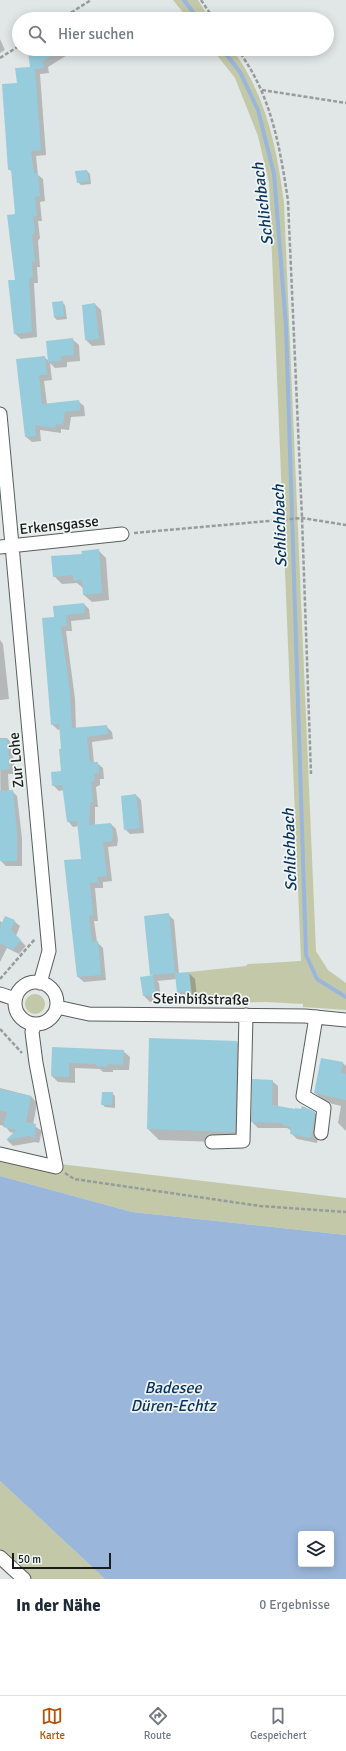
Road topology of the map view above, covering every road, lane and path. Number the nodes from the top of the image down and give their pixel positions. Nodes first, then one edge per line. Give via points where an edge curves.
1 (91, 0) edge
2 (201, 0) edge
3 (72, 12) edge
4 (209, 12) edge
5 (12, 50) edge
6 (241, 56) edge
7 (0, 58) edge
8 (262, 90) junction
9 (346, 103) edge
10 (0, 414) edge
11 (302, 518) junction
12 (346, 525) edge
13 (122, 534) joint
14 (13, 546) junction
15 (0, 547) edge
16 (311, 774) dead end
17 (46, 925) junction
18 (0, 979) edge
19 (40, 983) junction
20 (0, 994) edge
21 (15, 999) junction
22 (57, 1007) junction
23 (246, 1015) junction
24 (316, 1017) junction
25 (346, 1020) edge
26 (35, 1024) junction
27 (0, 1029) edge
28 (34, 1052) junction
29 (321, 1133) dead end
30 (212, 1142) dead end
31 (0, 1154) edge
32 (56, 1167) junction
33 (346, 1212) edge
34 (0, 1557) edge
35 (24, 1579) edge

1 - 3 path
2 - 4 path
5 - 7 path
6 - 8 path
8 - 9 path
8 - 11 path via 274,124 288,202
10 - 14 street, Zur Lohe
11 - 12 path
11 - 13 path
11 - 16 path
13 - 14 street, Erkensgasse
14 - 15 street, Erkensgasse
14 - 17 street, Zur Lohe
17 - 18 path
17 - 19 street, Zur Lohe via 49,950
19 - 21 street via 24,986
19 - 22 street via 53,991
20 - 21 street
21 - 26 street via 20,1016
22 - 23 street, Steinbißstraße via 89,1014
22 - 26 street via 49,1019
23 - 24 street, Steinbißstraße
23 - 30 street via 243,1140
24 - 25 street, Steinbißstraße
24 - 29 street via 303,1096 324,1108
26 - 28 street via 32,1032
27 - 28 path via 22,1053
28 - 32 street
31 - 32 street
32 - 33 path via 74,1179 260,1206
34 - 35 street

